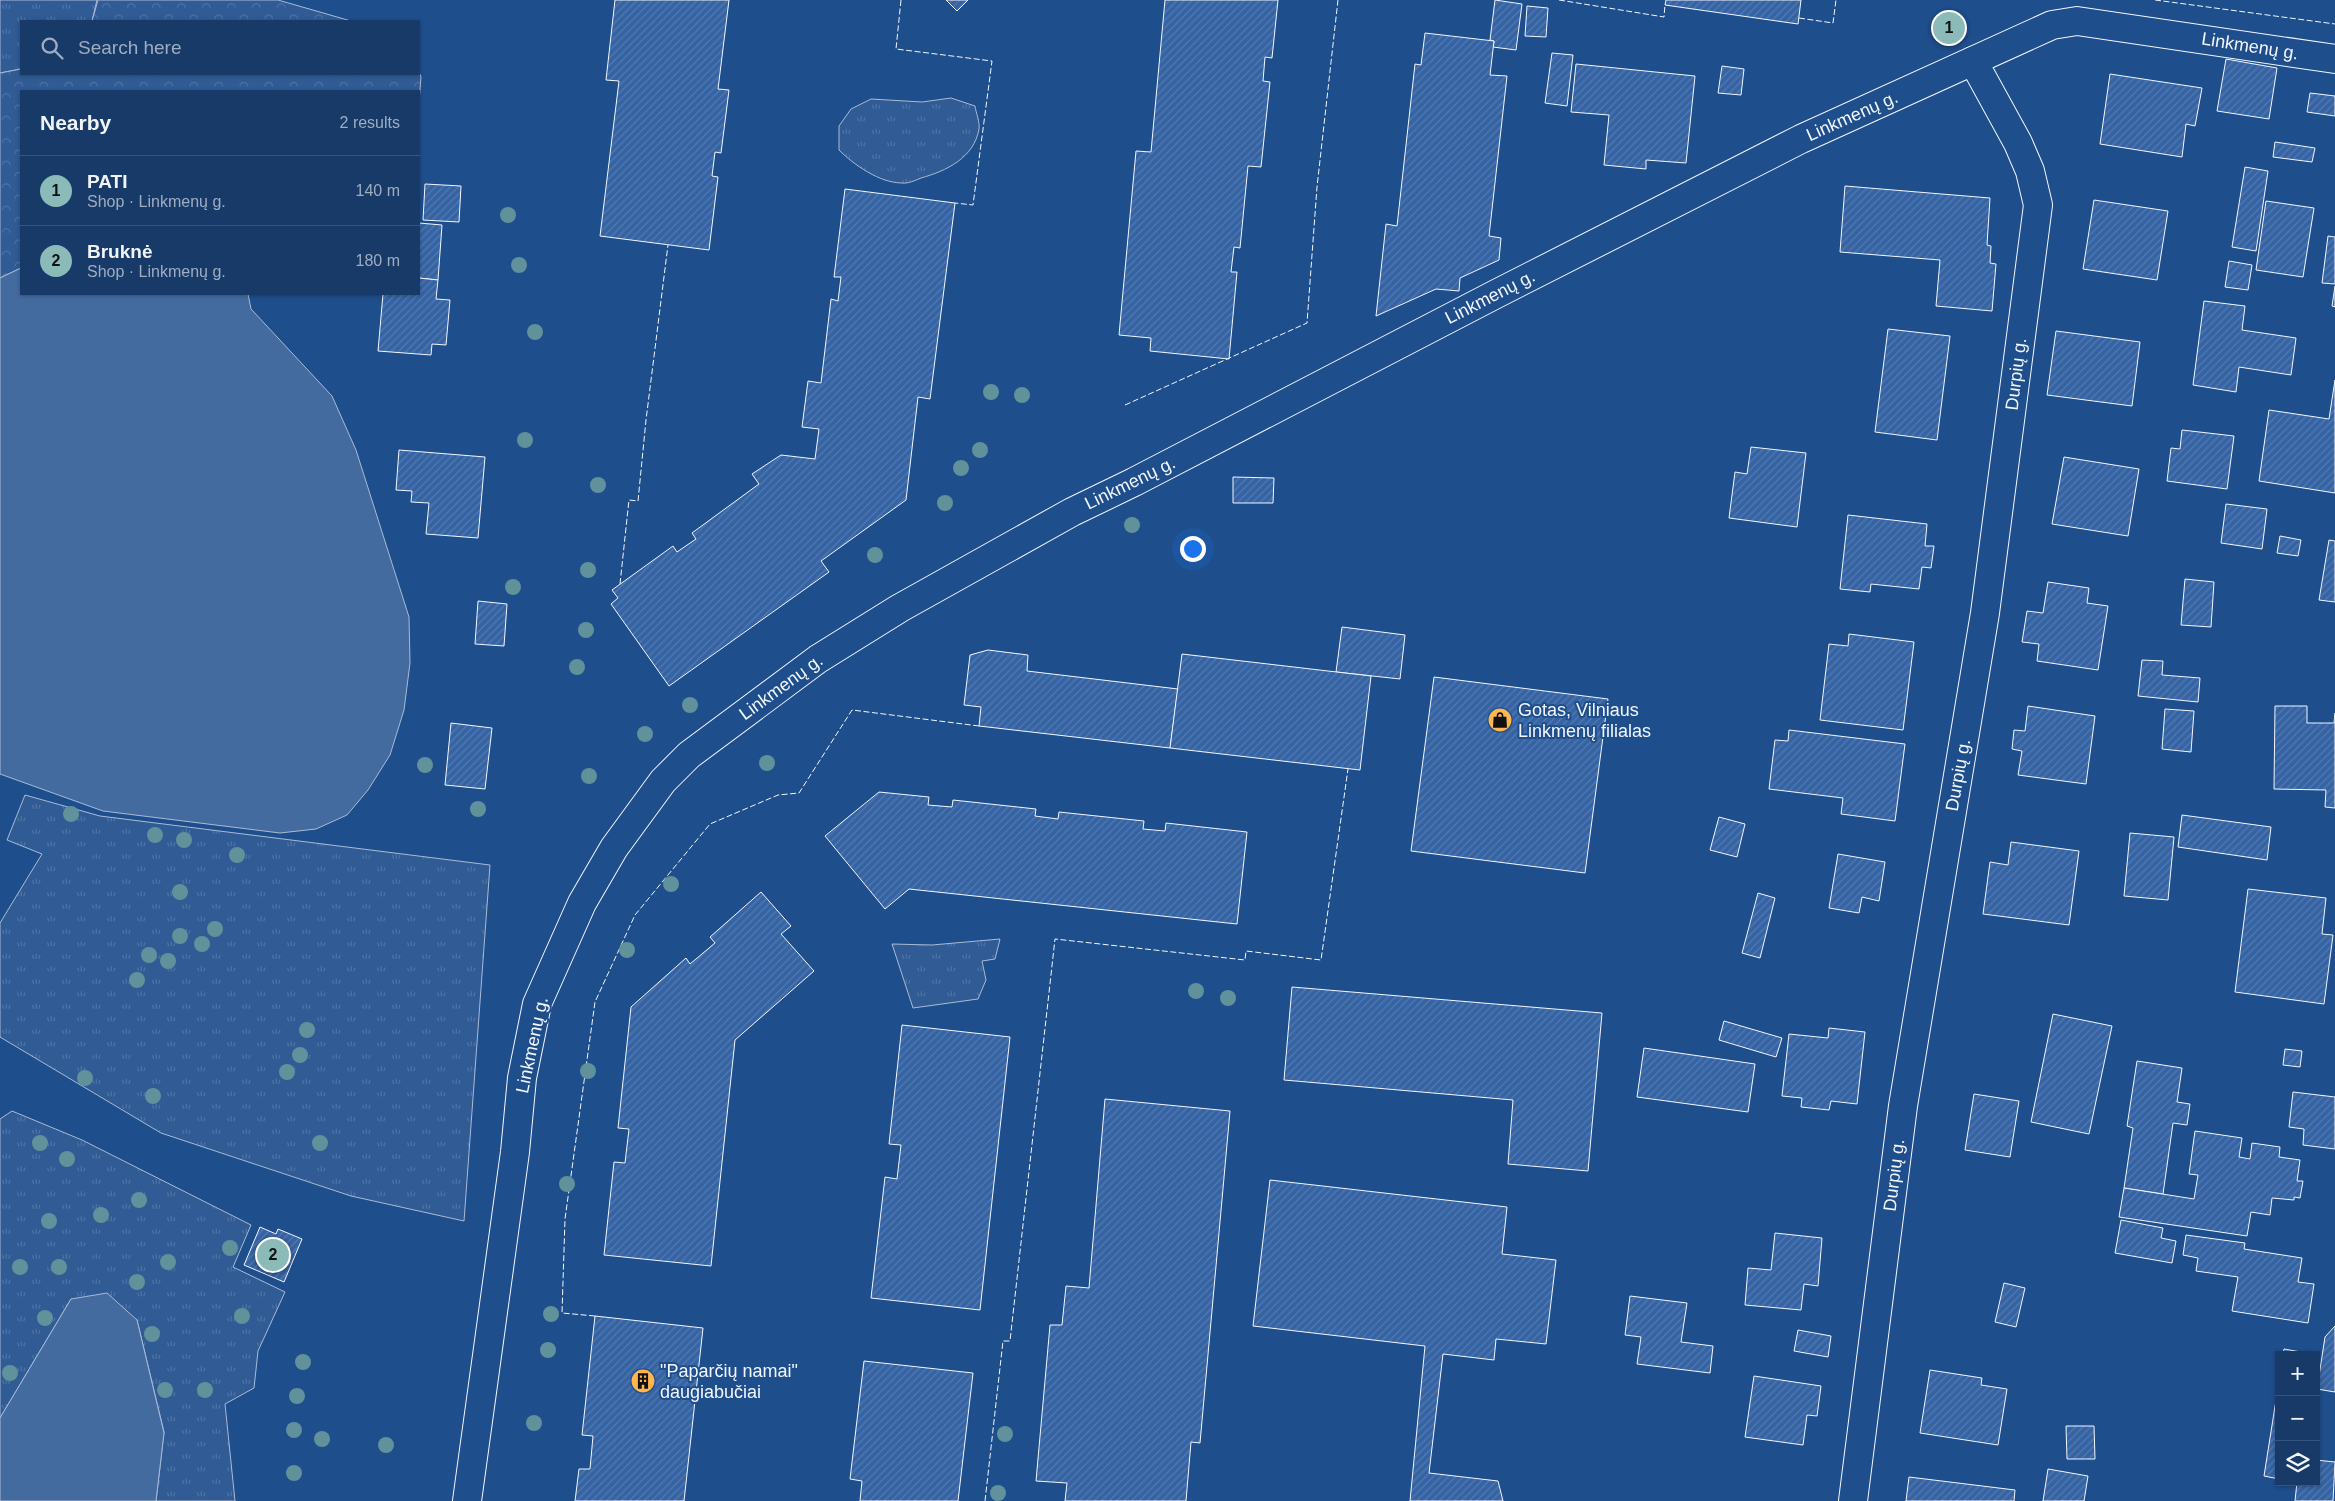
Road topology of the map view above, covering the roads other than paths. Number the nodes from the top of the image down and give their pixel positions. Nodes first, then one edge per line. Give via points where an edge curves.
1 (2335, 59) edge
2 (1973, 62) junction
3 (467, 1501) edge
4 (1853, 1501) edge

1 - 2 street, Linkmenų g. via 2077,21 2052,26
2 - 3 street, Linkmenų g. via 1801,139 1064,516 900,608 818,659 689,755 663,781 614,848 582,903 537,1004 522,1078 515,1152
2 - 4 street, Durpių g. via 2018,143 2030,171 2038,205 1986,613 1903,1106

